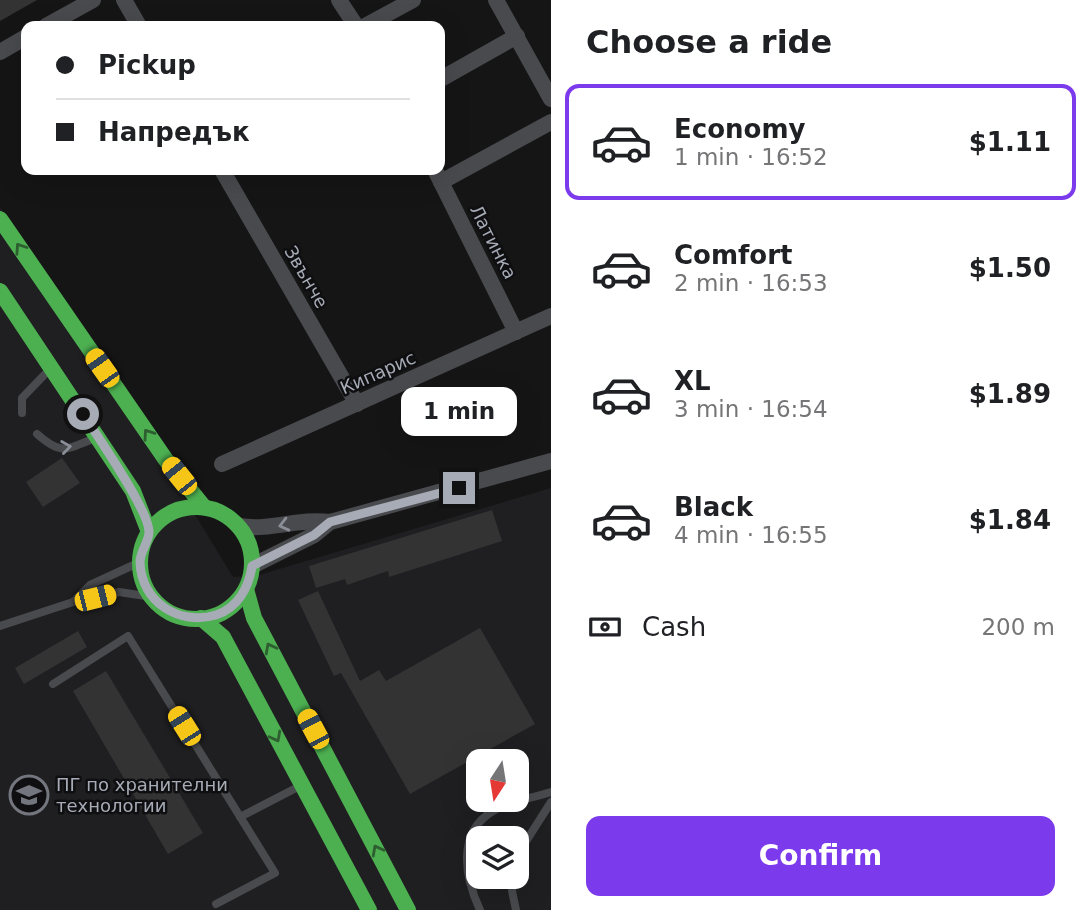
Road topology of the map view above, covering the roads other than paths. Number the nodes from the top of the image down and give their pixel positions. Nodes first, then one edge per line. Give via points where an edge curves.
1 (93, 0) edge
2 (124, 0) edge
3 (340, 0) edge
4 (413, 0) edge
5 (496, 0) edge
6 (55, 21) edge
7 (136, 21) edge
8 (353, 21) edge
9 (374, 21) edge
10 (517, 36) junction
11 (21, 40) edge
12 (1, 50) edge
13 (445, 77) edge
14 (551, 99) edge
15 (551, 122) edge
16 (445, 173) edge
17 (225, 175) edge
18 (438, 176) edge
19 (0, 219) edge
20 (0, 291) edge
21 (551, 316) edge
22 (516, 332) junction
23 (51, 368) junction
24 (357, 404) junction
25 (22, 413) dead end
26 (37, 434) dead end
27 (99, 437) junction
28 (551, 461) edge
29 (222, 464) dead end
30 (204, 507) junction
31 (330, 522) junction
32 (239, 526) junction
33 (149, 532) junction
34 (140, 562) junction
35 (252, 566) junction
36 (246, 589) junction
37 (152, 597) junction
38 (73, 602) junction
39 (201, 618) junction
40 (0, 626) edge
41 (53, 684) dead end
42 (302, 785) junction
43 (551, 792) edge
44 (551, 802) edge
45 (240, 817) junction
46 (529, 837) edge
47 (512, 889) edge
48 (216, 904) dead end
49 (369, 910) edge
50 (408, 910) edge
51 (480, 910) edge
52 (516, 910) edge

1 - 6 street
2 - 7 street
3 - 8 street
4 - 9 street
5 - 10 street
10 - 13 street
10 - 14 street
11 - 12 street
15 - 16 street
17 - 24 street, Звънче
18 - 22 street, Латинка
30 -> 19 main road via 166,460
20 - 23 main road
21 - 22 street, Кипарис
22 - 24 street, Кипарис
23 - 25 lane via 22,398
23 - 27 main road
24 - 29 street, Кипарис
26 -> 27 lane via 54,449
27 - 33 main road via 133,491
28 - 31 street
30 - 32 main road via 223,513
30 - 33 main road via 167,515
31 -> 32 street via 307,520 269,529
31 - 35 street
32 - 35 main road via 251,548
33 - 34 main road
34 - 37 main road
34 - 38 lane via 90,584
35 - 36 main road
36 - 39 main road via 227,609
50 -> 36 main road via 254,618
37 - 38 lane via 119,592
37 - 39 main road via 181,617
38 - 40 lane
39 -> 42 main road via 223,638
41 - 45 lane via 128,636
42 - 45 lane
42 - 49 main road
43 - 51 lane via 494,811 476,827 466,857 468,883
44 - 46 lane
45 - 48 lane via 275,873
47 - 52 lane

